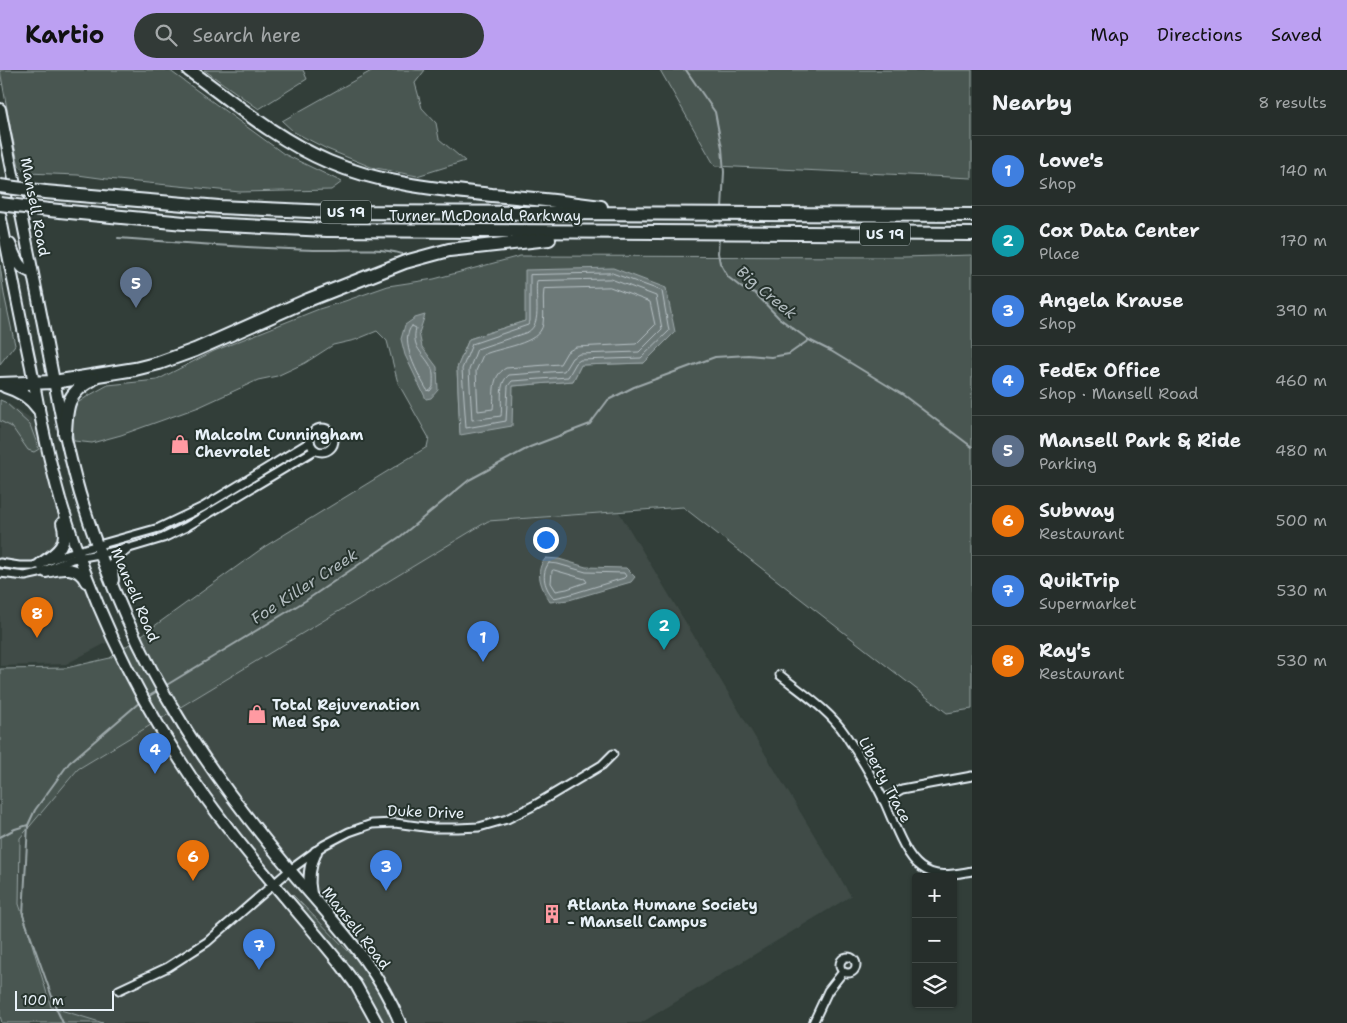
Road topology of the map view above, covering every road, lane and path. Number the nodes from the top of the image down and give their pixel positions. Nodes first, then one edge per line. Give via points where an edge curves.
1 (189, 70) edge
2 (0, 109) edge
3 (0, 186) edge
4 (0, 204) edge
5 (0, 214) edge
6 (648, 214) junction
7 (972, 215) edge
8 (3, 227) junction
9 (601, 232) junction
10 (972, 234) edge
11 (32, 272) junction
12 (102, 374) junction
13 (54, 382) junction
14 (0, 384) edge
15 (34, 384) junction
16 (38, 408) junction
17 (65, 434) junction
18 (310, 442) junction
19 (315, 450) junction
20 (56, 483) junction
21 (126, 549) junction
22 (99, 550) junction
23 (79, 554) junction
24 (0, 563) edge
25 (10, 565) junction
26 (43, 568) junction
27 (0, 573) edge
28 (10, 575) junction
29 (116, 596) junction
30 (97, 603) junction
31 (780, 675) dead end
32 (613, 754) dead end
33 (972, 776) edge
34 (883, 800) junction
35 (316, 852) junction
36 (290, 870) junction
37 (972, 871) edge
38 (930, 873) edge
39 (957, 873) edge
40 (274, 884) junction
41 (311, 895) junction
42 (843, 972) dead end
43 (119, 990) dead end
44 (377, 1023) edge
45 (400, 1023) edge
46 (813, 1023) edge

1 - 6 highway via 290,142 328,161 372,177 422,188 558,201
2 - 11 main road, Mansell Road
3 - 6 highway, Turner McDonald Parkway / US 19, bridge via 294,211
4 - 9 highway, Turner McDonald Parkway / US 19, bridge via 184,223 301,229
5 - 8 main road
6 - 7 highway, Turner McDonald Parkway / US 19
8 - 11 main road via 18,263
8 - 15 main road
9 - 10 highway, Turner McDonald Parkway / US 19
9 - 12 highway via 448,250 421,257 308,300 177,356
11 - 13 main road, Mansell Road
12 - 13 highway
12 - 17 highway via 80,386 70,397
13 - 15 highway
13 - 17 main road, Mansell Road
14 - 15 highway
14 - 16 highway via 24,394
15 - 16 main road
16 - 20 main road
17 - 22 main road, Mansell Road
18 - 19 street
18 - 19 street via 312,433 320,429 328,430 333,436 333,444 328,450
18 - 22 street via 203,507 171,523
19 - 21 street via 175,533
20 - 23 main road
20 - 26 main road via 55,498 65,537
21 - 22 street
21 - 29 main road via 118,554 112,567
22 - 23 street
22 - 29 main road, Mansell Road
23 - 26 street
23 - 30 main road
24 - 25 street
25 - 26 street
25 - 28 street
26 - 28 street via 25,576
26 - 30 main road via 68,568 81,574
27 - 28 street
29 - 36 main road, Mansell Road via 179,719 247,817
30 - 40 main road via 129,671 181,761
31 - 34 street, Liberty Trace via 839,725
32 - 35 street, Duke Drive via 602,765 508,819 479,827 458,828 395,822 372,824 349,832
33 - 34 street via 902,789
34 - 38 street, Liberty Trace via 913,860
35 - 36 street, Duke Drive
35 - 41 main road via 308,881
36 - 40 street, Duke Drive
36 - 41 main road, Mansell Road
37 - 39 street, Liberty Trace
40 - 43 street, Duke Drive via 207,942
40 - 44 main road via 356,984
41 - 45 main road, Mansell Road via 368,965
42 - 46 street via 828,992

